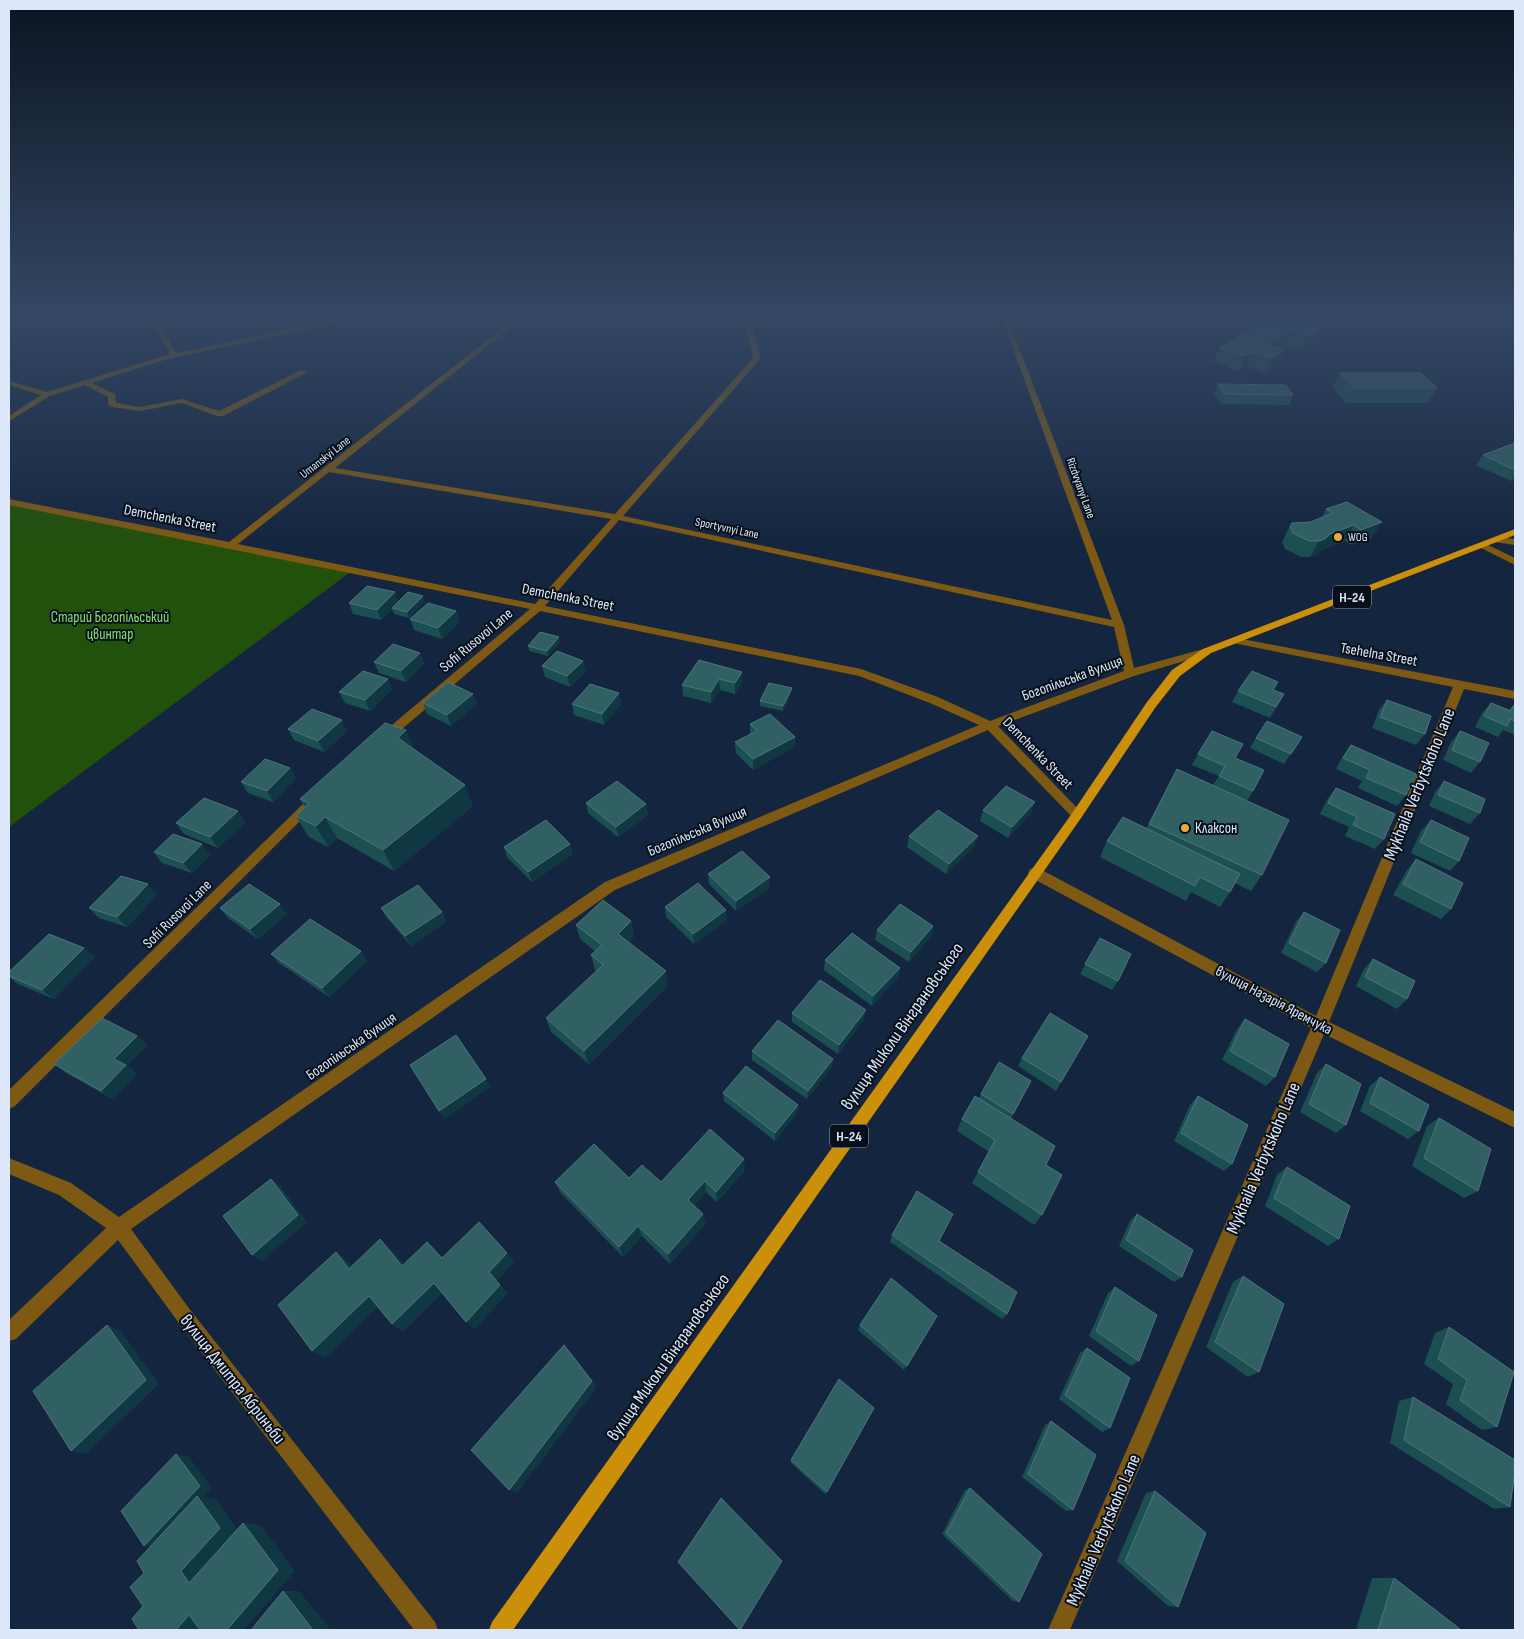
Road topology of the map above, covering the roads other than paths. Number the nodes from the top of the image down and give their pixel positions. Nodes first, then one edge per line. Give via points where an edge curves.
1 (31, 389) edge
2 (61, 389) edge
3 (99, 389) edge
4 (269, 389) edge
5 (429, 389) edge
6 (729, 389) edge
7 (1031, 389) edge
8 (47, 394) junction
9 (9, 419) edge
10 (327, 470) junction
11 (9, 502) edge
12 (617, 517) junction
13 (1515, 532) edge
14 (1497, 540) junction
15 (1515, 542) edge
16 (232, 545) junction
17 (1484, 546) junction
18 (1515, 562) edge
19 (538, 607) junction
20 (1119, 625) junction
21 (1237, 640) junction
22 (1207, 651) junction
23 (1130, 674) junction
24 (1460, 684) junction
25 (1515, 694) edge
26 (990, 725) junction
27 (372, 749) edge
28 (319, 795) edge
29 (1077, 815) junction
30 (1035, 873) junction
31 (1320, 1025) junction
32 (9, 1101) edge
33 (1515, 1120) edge
34 (9, 1166) edge
35 (119, 1227) junction
36 (9, 1332) edge
37 (427, 1630) edge
38 (500, 1630) edge
39 (1060, 1630) edge

1 - 8 street
2 - 8 street
3 - 4 street via 112,396 112,404 140,409 182,401 220,414
5 - 10 street, Umanskyi Lane
6 - 12 street, Sofii Rusovoi Lane
7 - 20 street, Rizdvyanyi Lane
8 - 9 street
10 - 12 street, Sportyvnyi Lane
10 - 16 street, Umanskyi Lane
11 - 16 street, Demchenka Street
12 - 19 street, Sofii Rusovoi Lane
12 - 20 street, Sportyvnyi Lane
13 - 14 main road, Богопільська вулиця / Н-24
14 - 15 street
14 - 17 main road, Богопільська вулиця / Н-24
16 - 19 street, Demchenka Street
17 - 18 street
17 - 21 main road, Богопільська вулиця / Н-24
19 - 26 street, Demchenka Street via 861,673
19 - 27 street, Sofii Rusovoi Lane
20 - 23 street, Rizdvyanyi Lane
21 - 22 main road, Богопільська вулиця / Н-24
21 - 24 street, Tsehelna Street
22 - 23 street, Богопільська вулиця
22 - 29 main road, вулиця Миколи Вінграновського / Н-24 via 1176,673 1156,698
23 - 26 street, Богопільська вулиця
24 - 25 street, Tsehelna Street
24 - 31 street, Mykhaila Verbytskoho Lane
26 - 29 street, Demchenka Street
26 - 35 street, Богопільська вулиця via 610,886
28 - 32 street, Sofii Rusovoi Lane
29 - 30 main road, вулиця Миколи Вінграновського / Н-24
30 - 31 street, вулиця Назарія Яремчука
30 - 38 main road, вулиця Миколи Вінграновського / Н-24
31 - 33 street, вулиця Назарія Яремчука
31 - 39 street, Mykhaila Verbytskoho Lane
34 - 35 street, вулиця Дмитра Абриньби via 64,1189
35 - 36 street, Богопільська вулиця
35 - 37 street, вулиця Дмитра Абриньби

